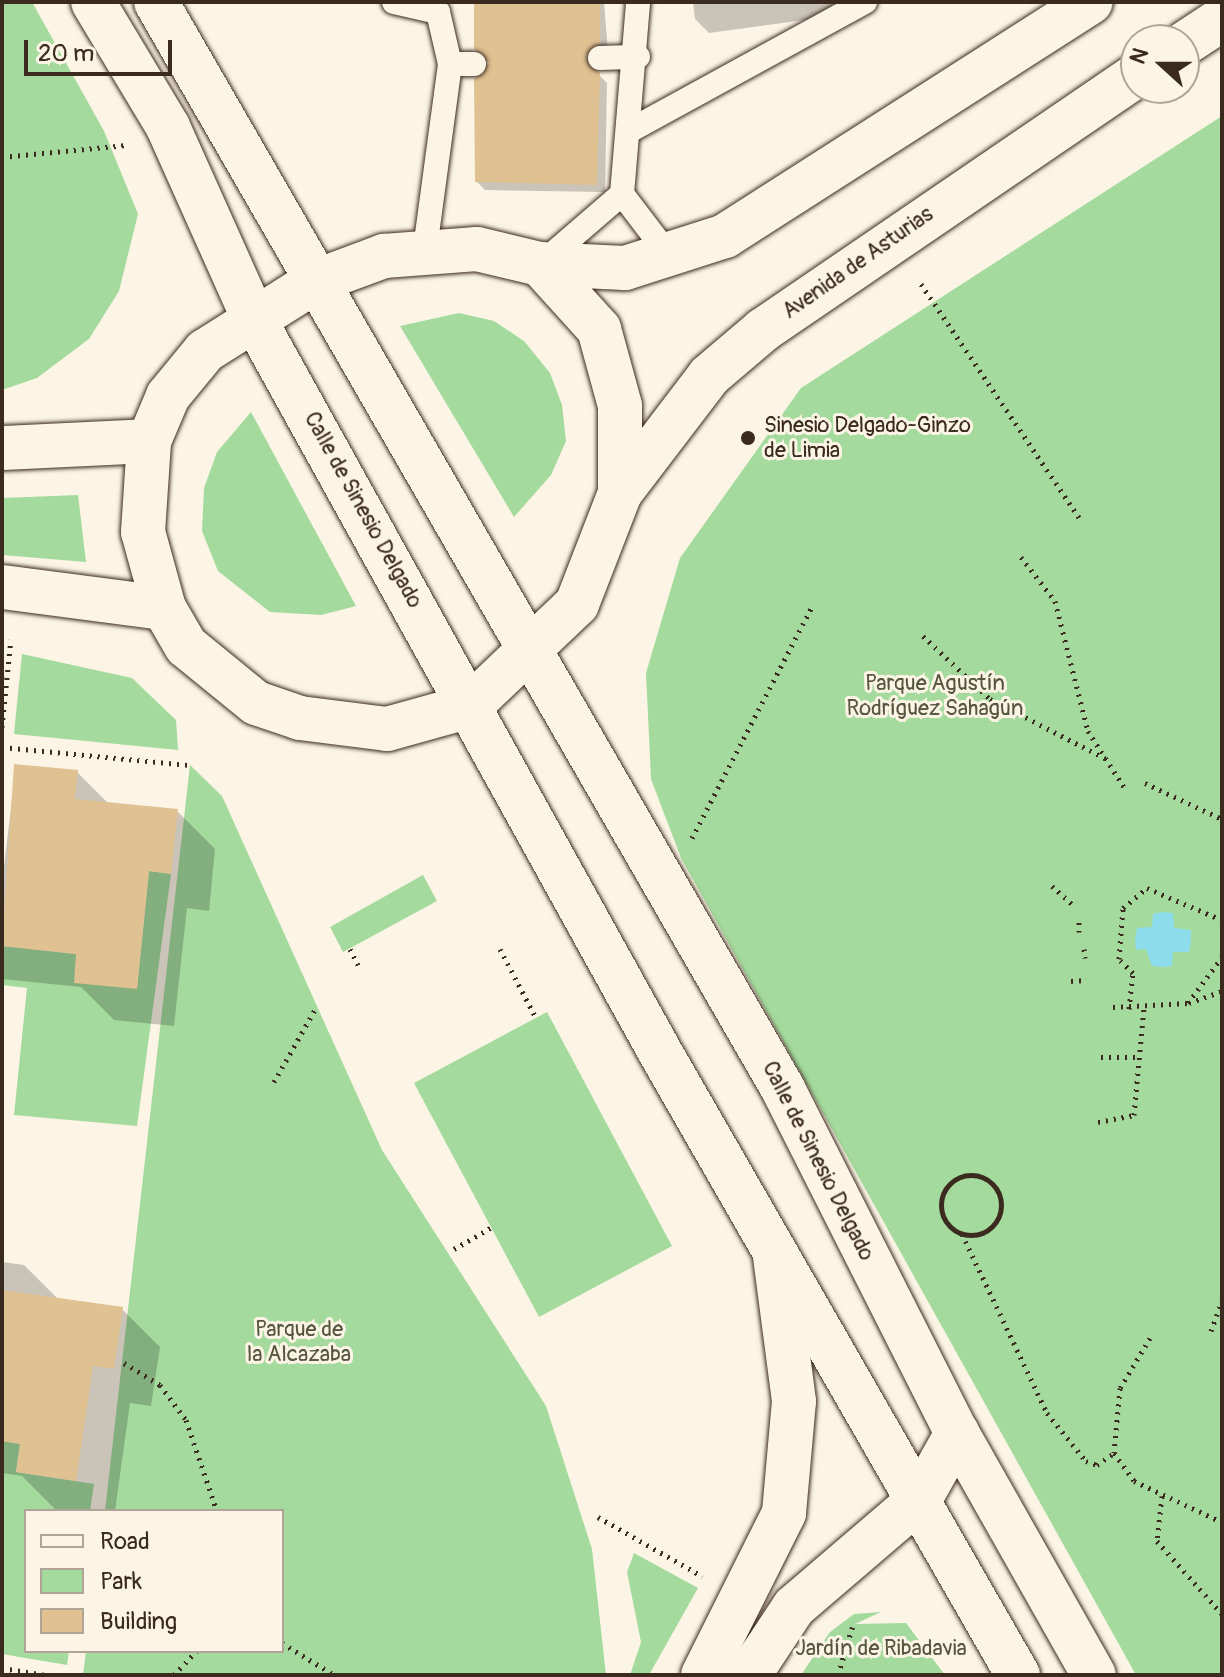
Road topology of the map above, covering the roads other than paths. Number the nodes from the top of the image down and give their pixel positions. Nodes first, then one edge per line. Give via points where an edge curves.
1 (93, 2) edge
2 (156, 2) edge
3 (394, 2) edge
4 (638, 2) edge
5 (865, 2) edge
6 (1091, 2) edge
7 (1222, 19) edge
8 (1200, 33) edge
9 (638, 57) junction
10 (600, 58) dead end
11 (1120, 87) edge
12 (631, 130) junction
13 (622, 194) junction
14 (425, 249) junction
15 (670, 257) junction
16 (540, 264) junction
17 (314, 282) junction
18 (253, 317) junction
19 (149, 441) junction
20 (2, 448) edge
21 (620, 493) junction
22 (2, 587) edge
23 (164, 608) junction
24 (536, 650) junction
25 (470, 706) junction
26 (771, 1238) junction
27 (957, 1433) junction
28 (920, 1499) junction
29 (703, 1675) edge
30 (749, 1675) edge
31 (1018, 1675) edge
32 (1094, 1675) edge

1 - 18 main road, Calle de Sinesio Delgado via 168,127
2 - 17 main road, Calle de Sinesio Delgado
3 - 14 lane via 438,12 462,64
4 - 9 lane
5 - 12 lane
6 - 15 main road via 793,198
7 - 8 main road
9 - 10 lane
9 - 12 lane
11 - 21 main road, Avenida de Asturias via 763,330 709,376
12 - 13 lane
13 - 15 lane
13 - 16 lane
14 - 16 main road via 477,249
14 - 17 main road
15 - 16 main road via 625,268
16 - 21 main road via 599,329 620,406
17 - 18 main road
17 - 24 main road, Calle de Sinesio Delgado
18 - 19 main road via 205,351 177,385
18 - 25 main road, Calle de Sinesio Delgado
19 - 20 main road
19 - 23 main road via 143,532
21 - 24 main road via 577,604
22 - 23 main road
23 - 25 main road via 186,646 218,674 256,703 300,718 387,729
24 - 25 main road
24 - 27 main road, Calle de Sinesio Delgado via 783,1089
25 - 26 main road, Calle de Sinesio Delgado
26 - 28 main road, Calle de Sinesio Delgado
26 - 29 main road via 790,1337 794,1449 784,1513
27 - 28 main road
27 - 32 main road, Calle de Sinesio Delgado
28 - 30 main road via 794,1607
28 - 31 main road, Calle de Sinesio Delgado

